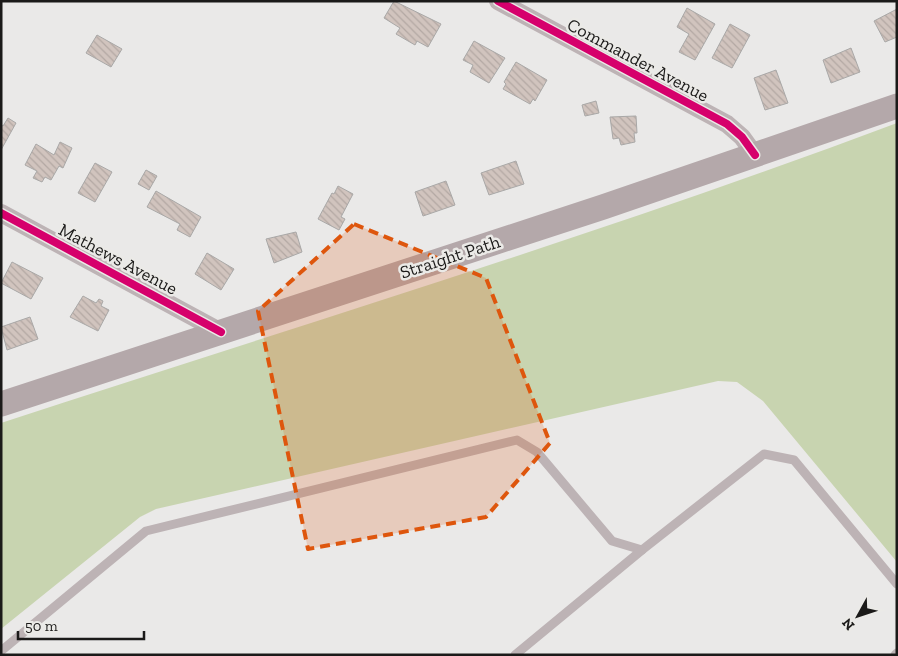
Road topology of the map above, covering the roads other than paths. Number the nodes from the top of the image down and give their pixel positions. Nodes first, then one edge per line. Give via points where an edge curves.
1 (498, 1) edge
2 (897, 106) edge
3 (755, 155) junction
4 (1, 213) edge
5 (221, 332) junction
6 (1, 404) edge
7 (642, 550) junction
8 (897, 584) edge
9 (1, 651) edge
10 (515, 655) edge

1 - 3 street, Commander Avenue via 727,124
2 - 3 main road, Straight Path
3 - 5 main road, Straight Path
4 - 5 street, Mathews Avenue
5 - 6 main road, Straight Path
7 - 8 lane via 764,454 794,460
7 - 9 lane via 612,542 537,452 517,440 146,531
7 - 10 lane

